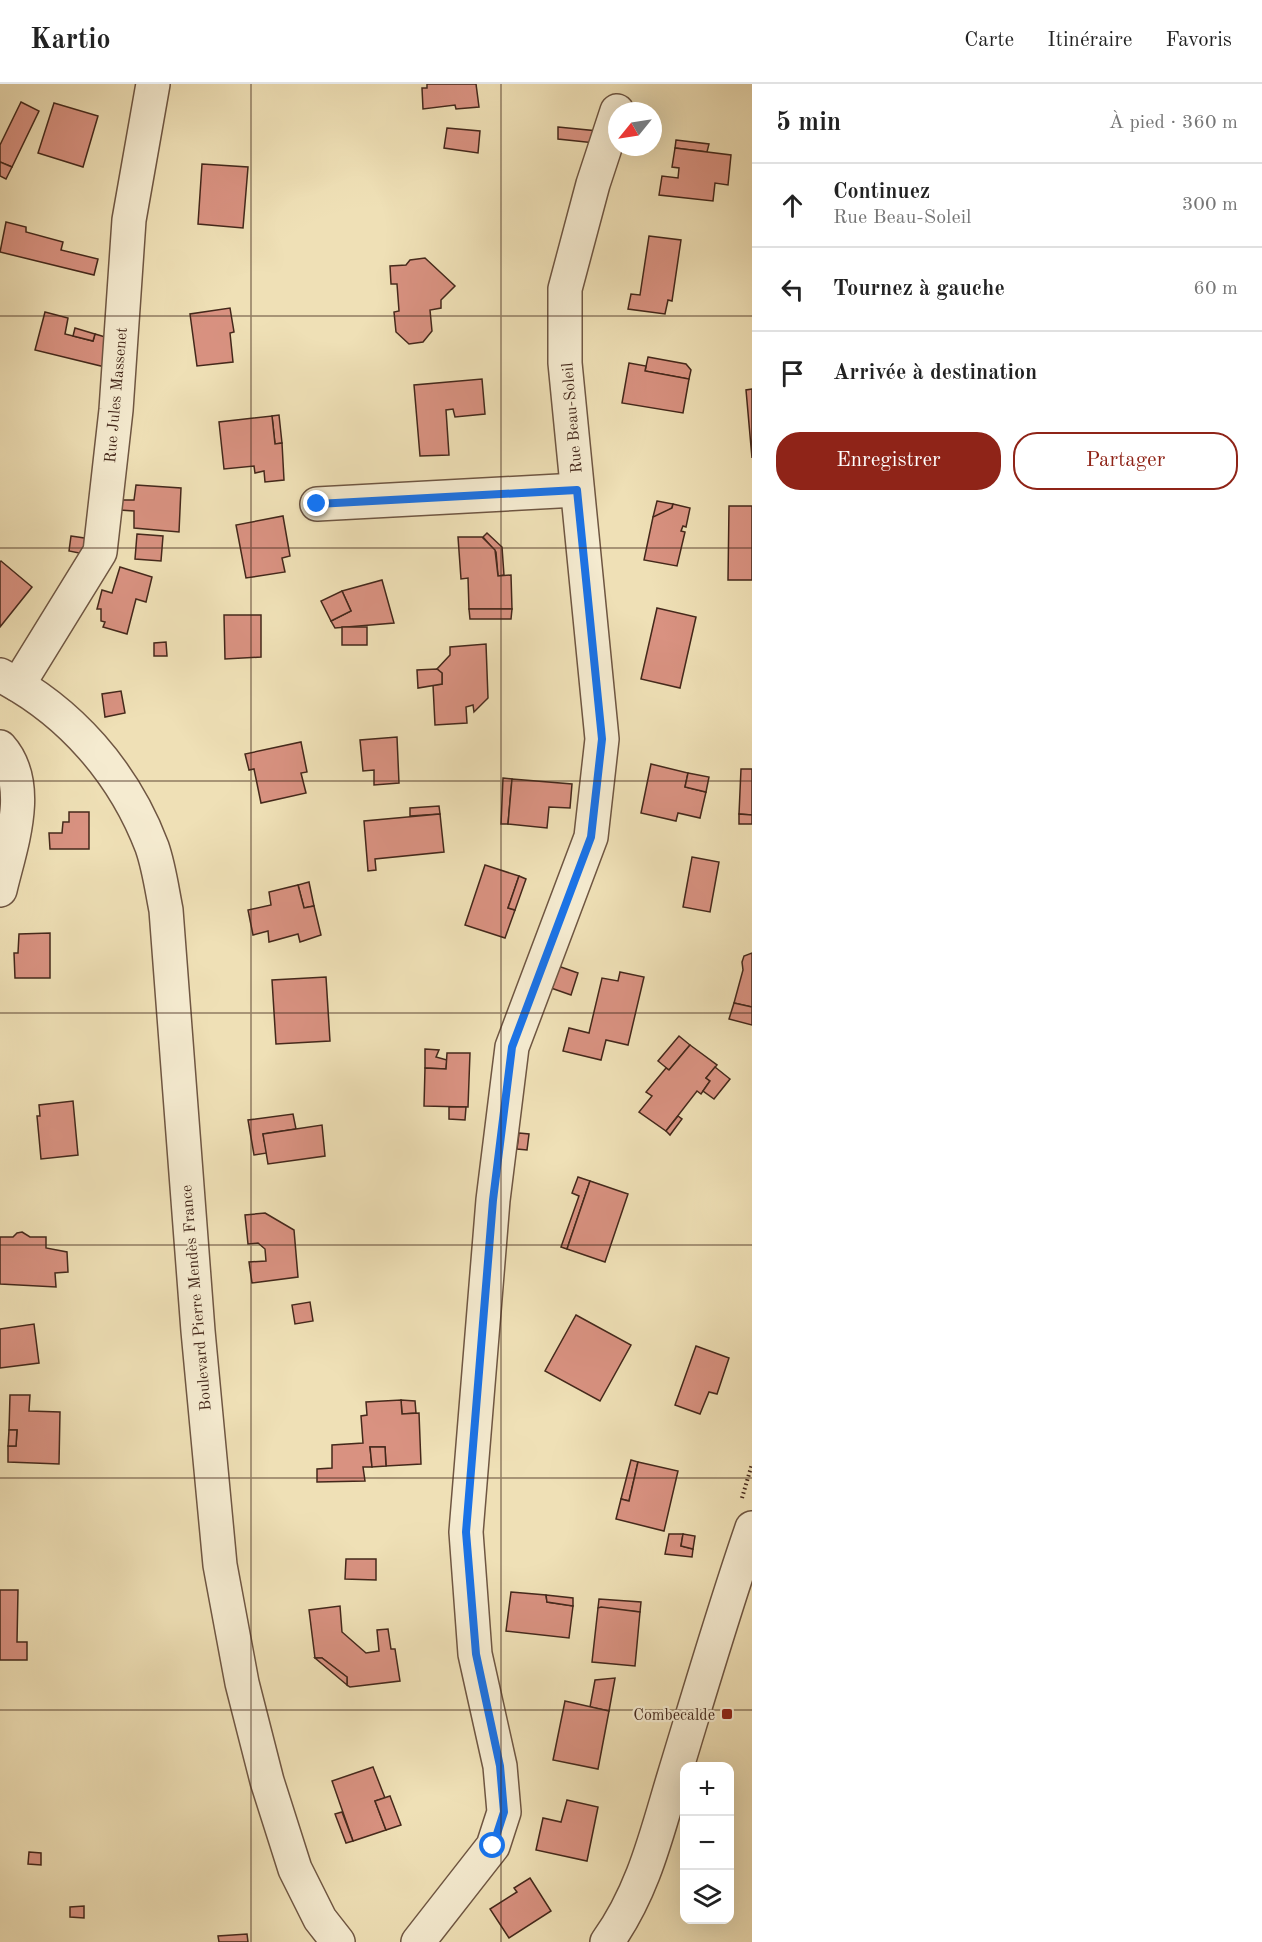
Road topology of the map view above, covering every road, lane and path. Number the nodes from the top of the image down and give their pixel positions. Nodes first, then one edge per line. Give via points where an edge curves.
1 (153, 84) edge
2 (626, 84) edge
3 (620, 102) edge
4 (608, 138) edge
5 (577, 490) junction
6 (317, 504) dead end
7 (9, 680) edge
8 (0, 747) edge
9 (0, 890) edge
10 (752, 1528) edge
11 (338, 1942) edge
12 (418, 1942) edge
13 (607, 1942) edge

1 - 7 street, Rue Jules Massenet via 129,220 116,410 100,552
2 - 3 street, Rue Beau-Soleil
4 - 5 street, Rue Beau-Soleil via 565,289 565,363
5 - 6 street
5 - 12 street, Rue Beau-Soleil via 602,739 591,837 512,1047 493,1200 466,1532 476,1654 500,1766 504,1812 493,1846
7 - 11 street, Boulevard Pierre Mendès France via 63,716 92,745 120,784 152,848 166,910 190,1239 220,1565 242,1683 270,1792 295,1869 320,1919
8 - 9 street via 16,782 18,812
10 - 13 street via 644,1872 627,1915

